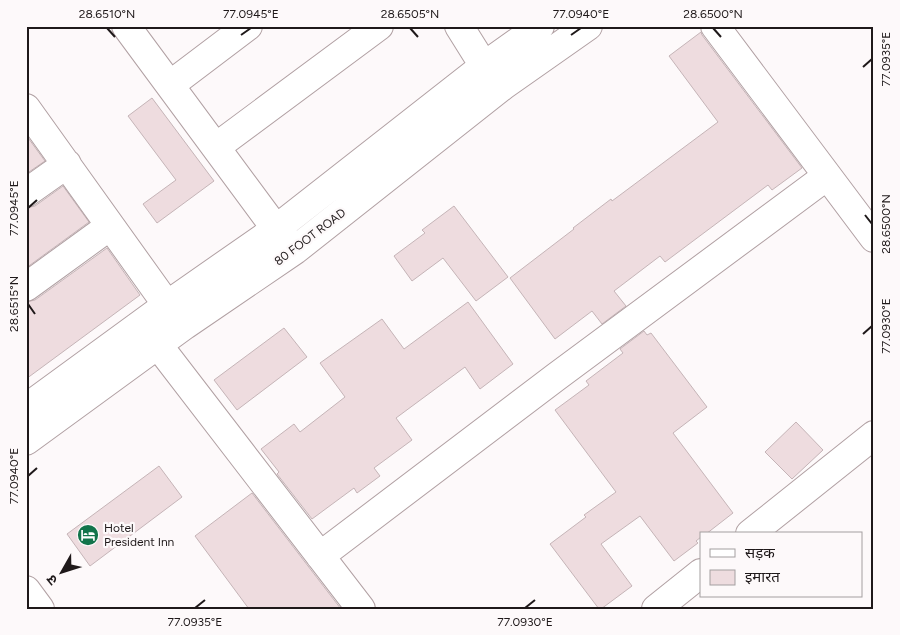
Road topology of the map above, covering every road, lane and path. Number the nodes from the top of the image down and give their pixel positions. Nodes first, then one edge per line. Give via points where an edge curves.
1 (126, 26) edge
2 (248, 26) edge
3 (379, 26) edge
4 (459, 26) edge
5 (540, 26) edge
6 (588, 26) edge
7 (715, 26) edge
8 (484, 66) junction
9 (170, 85) junction
10 (26, 108) edge
11 (216, 147) junction
12 (67, 164) junction
13 (827, 176) junction
14 (26, 193) edge
15 (110, 226) junction
16 (276, 229) junction
17 (874, 238) edge
18 (295, 250) junction
19 (26, 287) edge
20 (167, 305) junction
21 (158, 345) junction
22 (26, 408) edge
23 (874, 435) edge
24 (26, 441) edge
25 (753, 532) edge
26 (320, 556) junction
27 (700, 574) edge
28 (26, 590) edge
29 (40, 609) edge
30 (361, 609) edge
31 (656, 609) edge

1 - 9 street
2 - 9 street
3 - 11 street
4 - 8 street
5 - 8 street
6 - 18 street, 80 FOOT ROAD via 504,86
7 - 13 street
8 - 16 street
9 - 11 street
10 - 12 street
11 - 16 street
12 - 14 street
12 - 15 street
13 - 17 street
13 - 26 street
15 - 19 street
15 - 20 street
16 - 18 street
16 - 20 street
18 - 21 street, 80 FOOT ROAD
20 - 22 street
21 - 24 street, 80 FOOT ROAD
21 - 26 street
23 - 25 street
26 - 30 street
27 - 31 street
28 - 29 street

